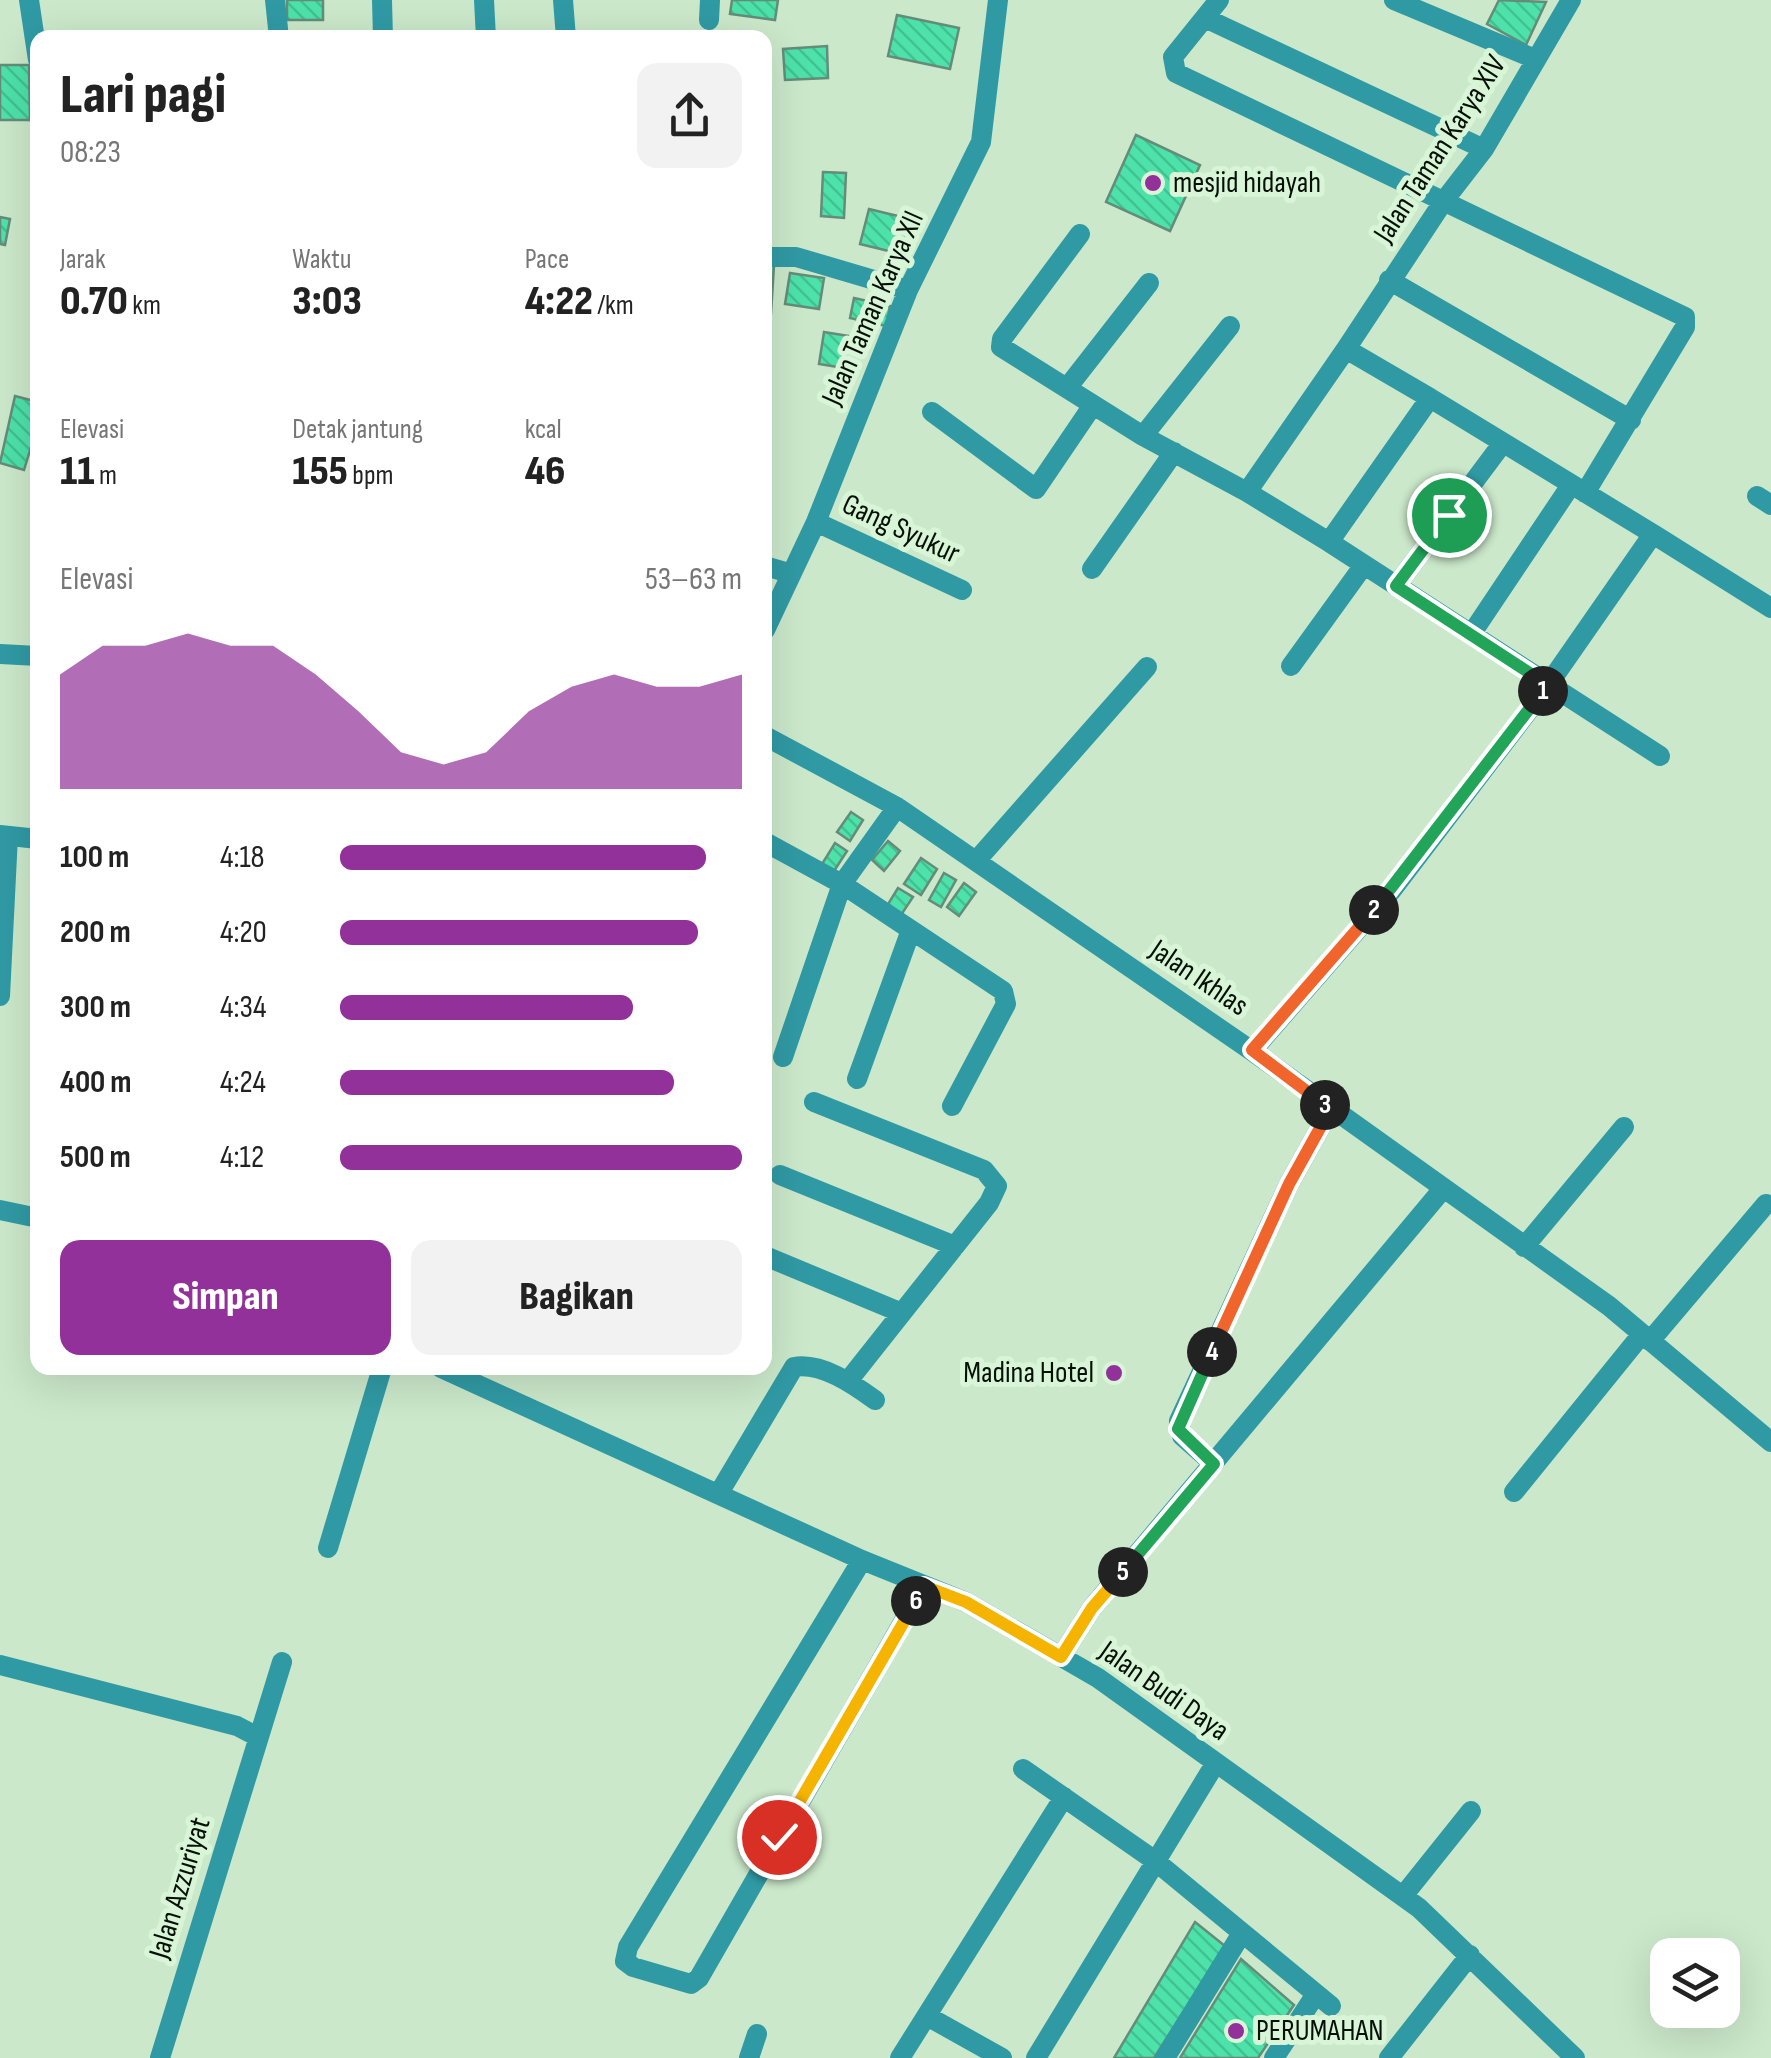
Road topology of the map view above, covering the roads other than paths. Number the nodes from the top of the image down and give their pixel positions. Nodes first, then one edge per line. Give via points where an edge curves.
1 (29, 0) edge
2 (275, 0) edge
3 (382, 0) edge
4 (484, 0) edge
5 (563, 0) edge
6 (998, 0) edge
7 (1219, 0) edge
8 (1394, 0) edge
9 (1571, 0) edge
10 (1206, 18) junction
11 (34, 30) edge
12 (278, 30) edge
13 (383, 30) edge
14 (486, 30) edge
15 (565, 30) edge
16 (1535, 59) junction
17 (1484, 148) junction
18 (1443, 202) junction
19 (1080, 234) dead end
20 (772, 256) edge
21 (1389, 280) junction
22 (1148, 283) dead end
23 (908, 290) junction
24 (1230, 326) dead end
25 (1346, 349) junction
26 (1067, 388) junction
27 (1430, 398) junction
28 (1094, 404) junction
29 (932, 412) dead end
30 (1631, 420) junction
31 (1143, 436) junction
32 (1502, 444) junction
33 (1174, 452) junction
34 (1578, 489) junction
35 (1248, 492) junction
36 (816, 522) junction
37 (1653, 534) junction
38 (1329, 542) junction
39 (1364, 565) junction
40 (772, 568) edge
41 (1092, 569) dead end
42 (790, 573) junction
43 (1396, 586) junction
44 (962, 590) dead end
45 (1771, 608) edge
46 (772, 614) edge
47 (1472, 634) junction
48 (0, 654) edge
49 (30, 656) edge
50 (1291, 666) dead end
51 (1147, 667) dead end
52 (1548, 685) junction
53 (772, 740) edge
54 (1660, 756) dead end
55 (897, 808) junction
56 (4, 836) edge
57 (30, 838) edge
58 (772, 846) edge
59 (976, 861) junction
60 (842, 884) junction
61 (911, 930) junction
62 (0, 996) edge
63 (1252, 1050) junction
64 (782, 1057) dead end
65 (857, 1079) dead end
66 (814, 1102) dead end
67 (952, 1106) dead end
68 (1330, 1110) junction
69 (1624, 1126) dead end
70 (780, 1175) dead end
71 (1442, 1190) junction
72 (1766, 1204) dead end
73 (0, 1210) edge
74 (30, 1216) edge
75 (955, 1246) junction
76 (1524, 1247) junction
77 (772, 1259) edge
78 (902, 1312) junction
79 (1646, 1337) junction
80 (380, 1375) edge
81 (456, 1375) edge
82 (848, 1380) junction
83 (875, 1400) dead end
84 (1771, 1442) edge
85 (1214, 1464) junction
86 (1514, 1492) dead end
87 (719, 1493) junction
88 (328, 1548) dead end
89 (862, 1560) junction
90 (924, 1586) junction
91 (1061, 1657) junction
92 (282, 1662) dead end
93 (0, 1665) edge
94 (256, 1736) junction
95 (1214, 1764) junction
96 (1024, 1769) dead end
97 (1064, 1797) junction
98 (1471, 1811) dead end
99 (1154, 1860) junction
100 (1403, 1896) junction
101 (1242, 1933) junction
102 (1470, 1955) junction
103 (927, 2016) junction
104 (757, 2034) dead end
105 (160, 2058) edge
106 (749, 2058) edge
107 (900, 2058) edge
108 (1002, 2058) edge
109 (1036, 2058) edge
110 (1165, 2058) edge
111 (1274, 2058) edge
112 (1390, 2058) edge
113 (1575, 2058) edge

1 - 11 street
2 - 12 street
3 - 13 street
4 - 14 street
5 - 15 street
6 - 23 street, Jalan Taman Karya XII via 982,142
7 - 10 street
8 - 16 street
9 - 16 street, Jalan Taman Karya XIV
10 - 17 street
10 - 18 street via 1173,57 1176,72
16 - 17 street, Jalan Taman Karya XIV
17 - 18 street, Jalan Taman Karya XIV
18 - 21 street, Jalan Taman Karya XIV
18 - 30 street via 1682,314 1686,326
19 - 26 street via 1001,344
20 - 23 street via 796,257
21 - 25 street, Jalan Taman Karya XIV
21 - 30 street
22 - 26 street
23 - 36 street, Jalan Taman Karya XII
24 - 31 street
25 - 27 street
25 - 35 street, Jalan Taman Karya XIV
26 - 28 street
27 - 32 street
27 - 38 street
28 - 29 street via 1036,488
28 - 31 street
30 - 34 street
31 - 33 street
32 - 34 street
32 - 43 street
33 - 35 street
33 - 41 street
34 - 37 street
34 - 47 street
35 - 38 street
36 - 42 street, Jalan Taman Karya XII
36 - 44 street, Gang Syukur
37 - 45 street
37 - 52 street
38 - 39 street
39 - 43 street
39 - 50 street
40 - 42 street
42 - 46 street, Jalan Taman Karya XII
43 - 47 street
47 - 52 street
48 - 49 street
51 - 59 street
52 - 54 street
52 - 63 street via 1392,890
53 - 55 street, Jalan Ikhlas
55 - 59 street, Jalan Ikhlas
55 - 60 street
56 - 57 street
56 - 62 street
58 - 60 street
59 - 63 street, Jalan Ikhlas
60 - 61 street
60 - 64 street
61 - 65 street
61 - 67 street via 1006,996
63 - 68 street, Jalan Ikhlas
66 - 75 street via 993,1176 995,1193
68 - 71 street, Jalan Ikhlas
68 - 85 street via 1178,1424 1182,1436
69 - 76 street
70 - 75 street
71 - 76 street, Jalan Ikhlas
71 - 85 street
72 - 79 street
73 - 74 street
75 - 78 street
76 - 79 street, Jalan Ikhlas
77 - 78 street
78 - 82 street
79 - 84 street, Jalan Ikhlas
79 - 86 street
80 - 88 street
81 - 87 street, Jalan Budi Daya
82 - 83 street
82 - 87 street via 794,1367
85 - 91 street via 1092,1608
87 - 89 street, Jalan Budi Daya
89 - 90 street, Jalan Budi Daya
89 - 90 street via 628,1947 625,1961 633,1966 691,1984 699,1978
90 - 91 street, Jalan Budi Daya via 966,1602
91 - 95 street, Jalan Budi Daya
92 - 94 street, Jalan Azzuriyat
93 - 94 street
94 - 105 street, Jalan Azzuriyat
95 - 99 street
95 - 100 street, Jalan Budi Daya
96 - 97 street
97 - 99 street
97 - 103 street
98 - 100 street
99 - 101 street
99 - 109 street
100 - 102 street, Jalan Budi Daya
101 - 110 street
101 - 111 street via 1324,2000
102 - 112 street
102 - 113 street, Jalan Budi Daya
103 - 107 street
103 - 108 street
104 - 106 street

